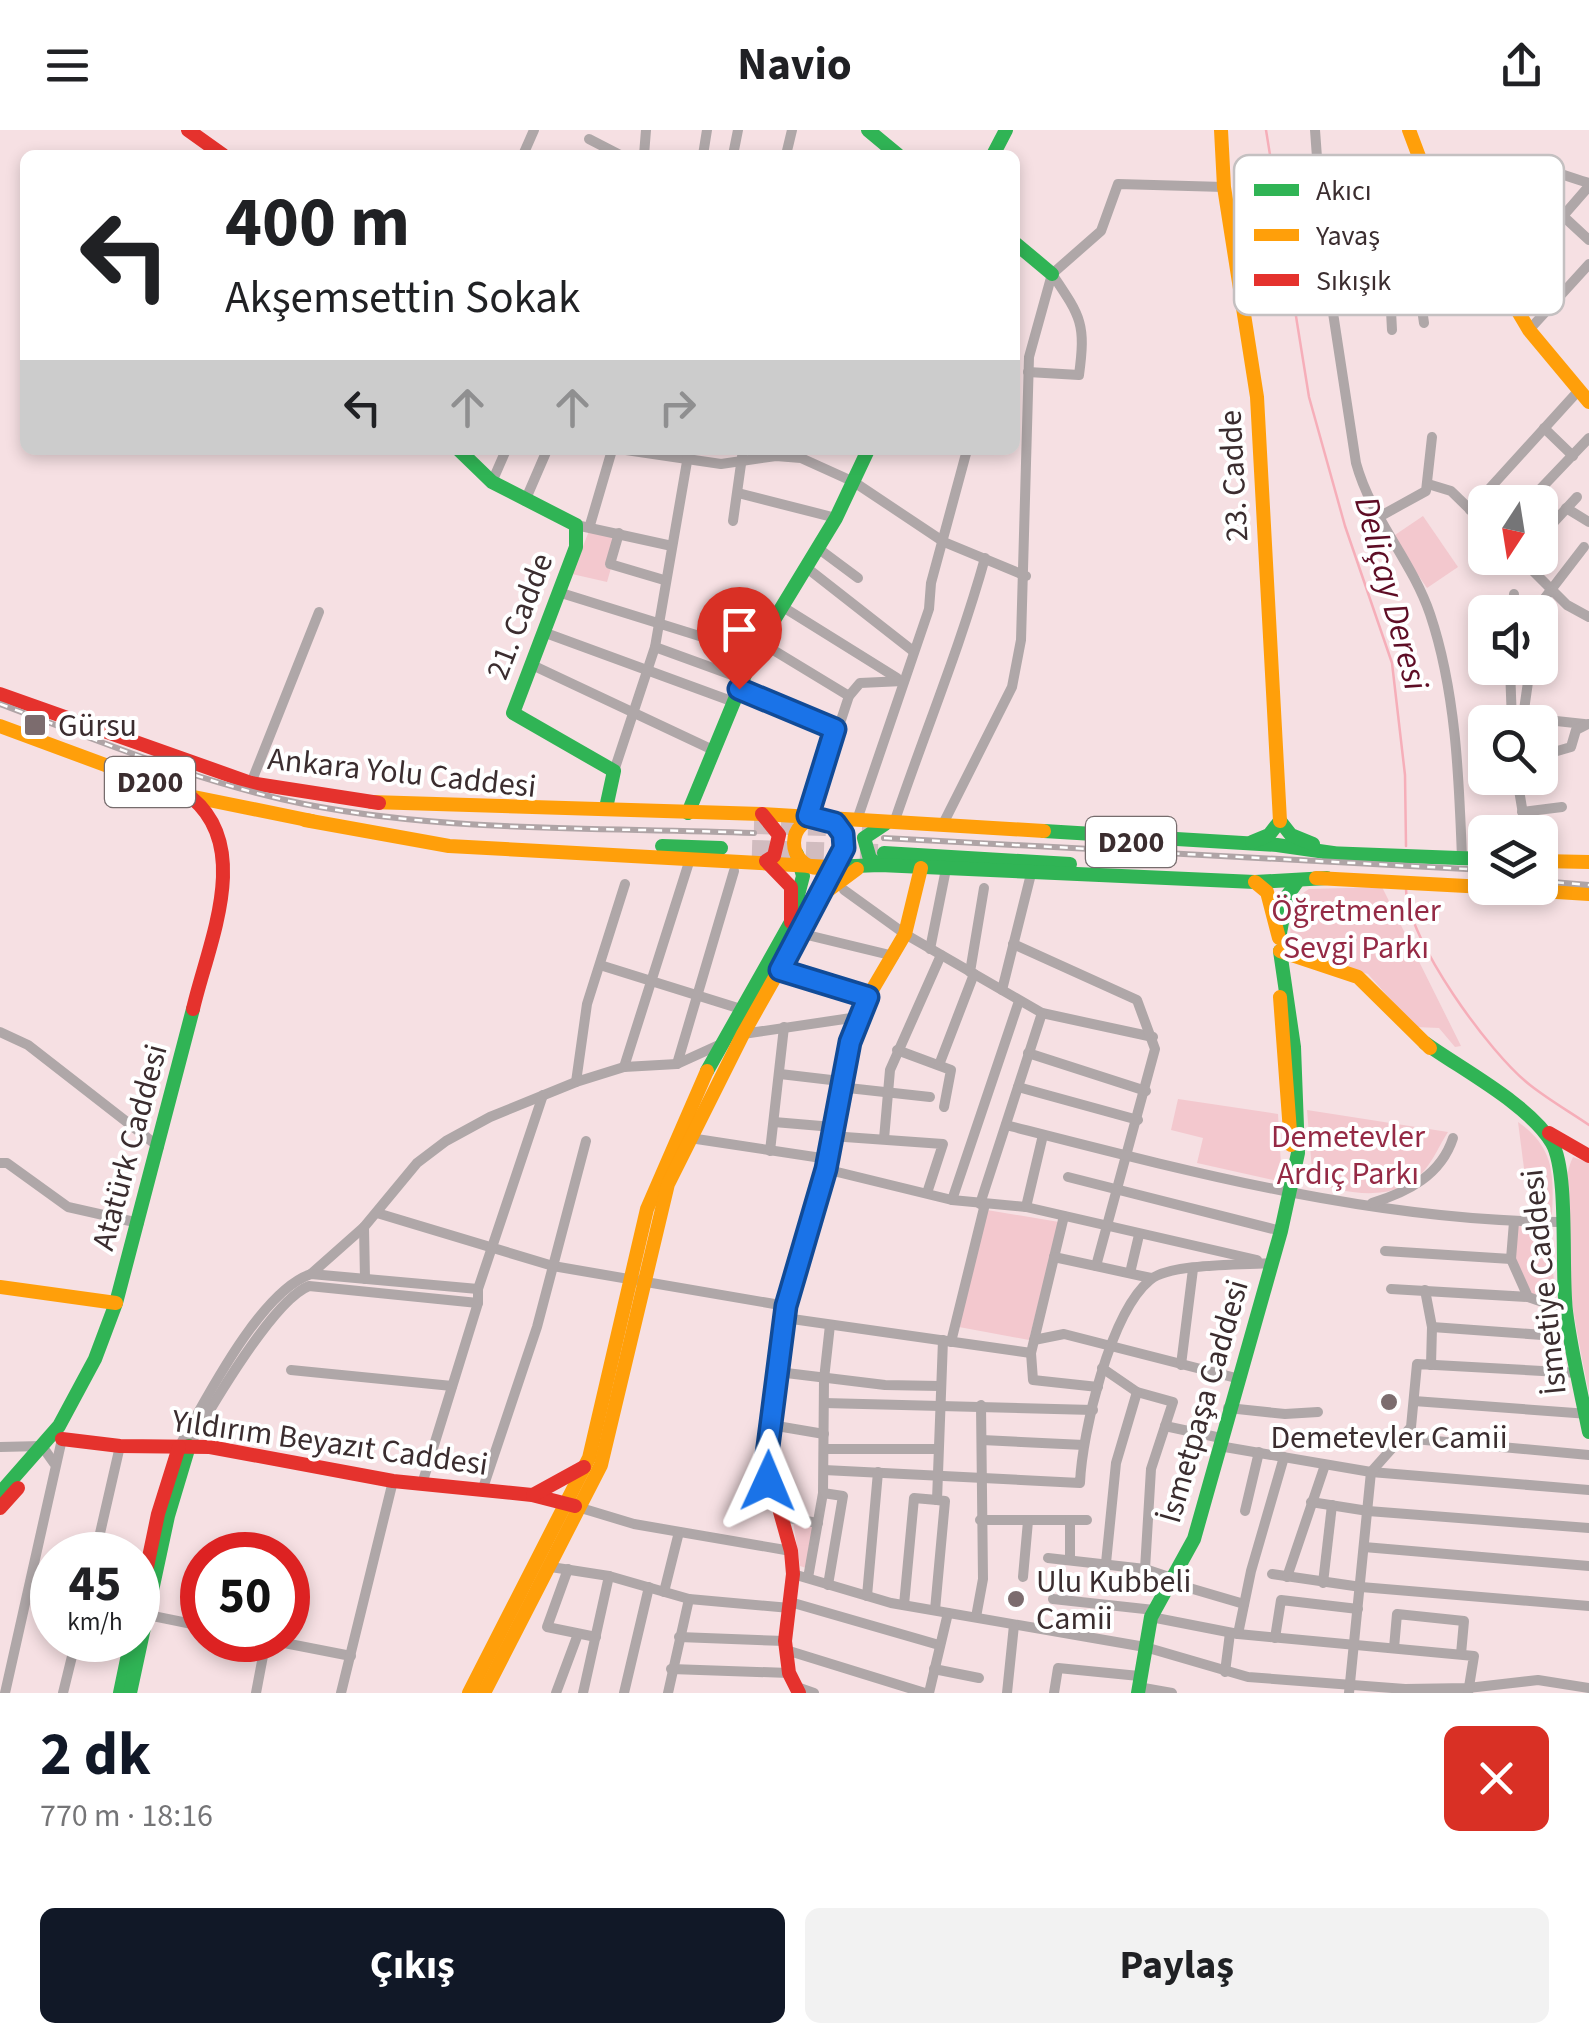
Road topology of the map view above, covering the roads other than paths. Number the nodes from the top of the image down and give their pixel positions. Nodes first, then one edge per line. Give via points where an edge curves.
1 (188, 130) edge
2 (868, 130) edge
3 (1221, 130) edge
4 (1315, 130) edge
5 (1410, 130) edge
6 (589, 139) dead end
7 (216, 150) edge
8 (610, 150) edge
9 (892, 150) edge
10 (1317, 155) edge
11 (1420, 155) edge
12 (1564, 177) edge
13 (1589, 184) edge
14 (1224, 187) junction
15 (1564, 215) edge
16 (1564, 217) edge
17 (1589, 240) edge
18 (1020, 248) edge
19 (1234, 251) edge
20 (1589, 264) edge
21 (1052, 274) junction
22 (1564, 292) edge
23 (1244, 315) edge
24 (1333, 315) edge
25 (1391, 315) edge
26 (1423, 315) edge
27 (1521, 315) edge
28 (1543, 315) edge
29 (1424, 323) dead end
30 (1392, 330) dead end
31 (1530, 330) junction
32 (1028, 372) junction
33 (1580, 388) junction
34 (1589, 402) edge
35 (1020, 428) edge
36 (1544, 428) junction
37 (1432, 437) dead end
38 (1589, 438) edge
39 (464, 455) edge
40 (504, 455) edge
41 (545, 455) edge
42 (610, 455) edge
43 (743, 455) edge
44 (866, 455) edge
45 (966, 455) edge
46 (688, 456) edge
47 (1573, 456) junction
48 (744, 464) junction
49 (492, 482) junction
50 (854, 482) junction
51 (1428, 484) junction
52 (1493, 485) edge
53 (1545, 485) edge
54 (738, 493) junction
55 (1576, 497) dead end
56 (526, 502) junction
57 (1468, 508) edge
58 (1566, 508) junction
59 (1558, 517) edge
60 (836, 518) junction
61 (1377, 518) junction
62 (732, 521) dead end
63 (1589, 522) edge
64 (583, 525) junction
65 (619, 533) junction
66 (944, 542) junction
67 (672, 546) junction
68 (1584, 547) dead end
69 (819, 549) junction
70 (985, 558) junction
71 (808, 568) junction
72 (1538, 575) edge
73 (1026, 576) junction
74 (858, 578) dead end
75 (664, 580) junction
76 (1550, 587) junction
77 (558, 592) junction
78 (1545, 595) edge
79 (783, 607) junction
80 (318, 612) dead end
81 (1589, 617) edge
82 (657, 621) junction
83 (543, 632) junction
84 (655, 647) junction
85 (757, 648) junction
86 (913, 651) junction
87 (530, 664) junction
88 (649, 667) junction
89 (903, 681) junction
90 (739, 690) junction
91 (0, 694) edge
92 (849, 696) junction
93 (634, 716) junction
94 (1558, 722) edge
95 (1586, 724) edge
96 (0, 726) edge
97 (835, 729) junction
98 (713, 750) junction
99 (1558, 751) edge
100 (614, 771) junction
101 (251, 783) junction
102 (1520, 795) edge
103 (189, 796) junction
104 (371, 802) junction
105 (1562, 807) dead end
106 (606, 808) junction
107 (688, 812) junction
108 (1522, 812) junction
109 (1523, 815) edge
110 (815, 817) junction
111 (305, 820) junction
112 (758, 820) junction
113 (1280, 820) junction
114 (857, 821) junction
115 (888, 825) junction
116 (942, 826) junction
117 (1248, 843) junction
118 (752, 849) tunnel mouth
119 (1333, 853) junction
120 (1375, 856) junction
121 (1462, 858) junction
122 (1468, 858) edge
123 (690, 859) junction
124 (882, 859) junction
125 (798, 860) junction
126 (766, 861) junction
127 (1558, 861) edge
128 (1589, 862) edge
129 (836, 864) junction
130 (863, 866) junction
131 (921, 868) junction
132 (946, 869) junction
133 (734, 871) dead end
134 (1031, 874) junction
135 (1328, 878) junction
136 (1255, 882) junction
137 (1296, 882) junction
138 (624, 884) dead end
139 (1468, 886) edge
140 (984, 888) dead end
141 (844, 890) dead end
142 (1558, 892) edge
143 (1589, 894) edge
144 (822, 896) junction
145 (795, 928) junction
146 (905, 934) junction
147 (1013, 944) junction
148 (1280, 944) junction
149 (930, 948) junction
150 (894, 956) junction
151 (941, 956) junction
152 (600, 965) junction
153 (780, 970) junction
154 (972, 973) junction
155 (651, 981) junction
156 (1002, 990) junction
157 (697, 996) junction
158 (868, 997) junction
159 (1019, 1000) junction
160 (740, 1009) junction
161 (1042, 1013) junction
162 (858, 1017) junction
163 (784, 1026) junction
164 (0, 1032) edge
165 (742, 1034) junction
166 (1152, 1037) junction
167 (722, 1044) junction
168 (897, 1050) junction
169 (1028, 1053) junction
170 (676, 1064) junction
171 (939, 1065) junction
172 (624, 1067) junction
173 (780, 1074) junction
174 (576, 1082) junction
175 (839, 1084) junction
176 (1018, 1087) junction
177 (886, 1091) junction
178 (1146, 1091) junction
179 (543, 1095) junction
180 (930, 1096) dead end
181 (944, 1106) dead end
182 (1138, 1120) junction
183 (774, 1122) junction
184 (1006, 1126) junction
185 (1543, 1129) junction
186 (832, 1131) junction
187 (1043, 1135) junction
188 (690, 1138) junction
189 (1453, 1138) dead end
190 (884, 1139) junction
191 (586, 1141) dead end
192 (1572, 1146) junction
193 (159, 1147) junction
194 (770, 1150) junction
195 (1128, 1154) junction
196 (1557, 1154) junction
197 (1589, 1156) edge
198 (0, 1164) edge
199 (826, 1164) junction
200 (1068, 1177) dead end
201 (1292, 1183) junction
202 (1118, 1190) junction
203 (926, 1194) junction
204 (952, 1200) junction
205 (982, 1204) junction
206 (1366, 1205) junction
207 (1026, 1207) junction
208 (377, 1213) junction
209 (1064, 1216) junction
210 (1514, 1222) junction
211 (1560, 1222) junction
212 (139, 1223) junction
213 (364, 1227) junction
214 (1107, 1227) junction
215 (1281, 1231) junction
216 (1139, 1235) junction
217 (491, 1249) junction
218 (1385, 1251) dead end
219 (1054, 1257) junction
220 (1510, 1259) junction
221 (1272, 1262) junction
222 (553, 1266) junction
223 (1096, 1266) junction
224 (1194, 1269) junction
225 (1130, 1273) junction
226 (1151, 1278) junction
227 (365, 1279) junction
228 (310, 1280) junction
229 (637, 1283) junction
230 (0, 1287) edge
231 (1391, 1288) dead end
232 (478, 1289) junction
233 (1425, 1290) junction
234 (1528, 1297) junction
235 (116, 1303) junction
236 (478, 1303) junction
237 (1566, 1310) junction
238 (786, 1312) junction
239 (830, 1325) junction
240 (1432, 1328) junction
241 (1571, 1337) junction
242 (1034, 1340) junction
243 (947, 1341) junction
244 (1111, 1346) junction
245 (1030, 1353) junction
246 (1181, 1365) junction
247 (1431, 1365) junction
248 (1102, 1368) junction
249 (292, 1370) dead end
250 (778, 1372) junction
251 (1578, 1373) junction
252 (1236, 1378) junction
253 (824, 1379) junction
254 (452, 1386) junction
255 (940, 1386) junction
256 (1098, 1388) junction
257 (1137, 1392) junction
258 (1414, 1400) junction
259 (824, 1403) junction
260 (938, 1404) junction
261 (982, 1405) junction
262 (1228, 1408) junction
263 (1093, 1410) junction
264 (1318, 1412) dead end
265 (1587, 1414) edge
266 (770, 1425) junction
267 (1165, 1426) junction
268 (1589, 1432) edge
269 (60, 1433) junction
270 (824, 1434) junction
271 (1402, 1438) junction
272 (982, 1440) junction
273 (1220, 1442) junction
274 (120, 1446) junction
275 (1084, 1446) junction
276 (0, 1447) edge
277 (184, 1447) junction
278 (892, 1448) junction
279 (938, 1448) junction
280 (46, 1449) junction
281 (824, 1449) junction
282 (1260, 1452) junction
283 (1589, 1454) edge
284 (1284, 1457) junction
285 (1325, 1465) junction
286 (585, 1466) junction
287 (55, 1469) junction
288 (824, 1470) junction
289 (878, 1472) junction
290 (1372, 1472) junction
291 (892, 1473) junction
292 (938, 1478) junction
293 (393, 1481) junction
294 (981, 1481) junction
295 (422, 1484) junction
296 (3, 1485) edge
297 (1589, 1490) edge
298 (482, 1492) junction
299 (823, 1493) junction
300 (532, 1495) junction
301 (937, 1500) junction
302 (1311, 1502) junction
303 (1332, 1505) junction
304 (574, 1506) junction
305 (0, 1508) edge
306 (1245, 1511) dead end
307 (1368, 1512) junction
308 (783, 1517) junction
309 (980, 1520) junction
310 (1070, 1520) junction
311 (1087, 1520) dead end
312 (1028, 1522) junction
313 (818, 1523) junction
314 (1589, 1528) edge
315 (100, 1532) edge
316 (155, 1532) edge
317 (679, 1532) junction
318 (1364, 1546) junction
319 (791, 1551) junction
320 (1048, 1558) dead end
321 (1070, 1560) junction
322 (1106, 1563) junction
323 (1589, 1566) edge
324 (551, 1567) junction
325 (1145, 1568) junction
326 (568, 1569) junction
327 (1272, 1574) dead end
328 (610, 1576) junction
329 (801, 1576) junction
330 (1023, 1576) dead end
331 (1288, 1577) junction
332 (1170, 1580) junction
333 (1323, 1583) junction
334 (828, 1585) junction
335 (649, 1587) junction
336 (1361, 1587) junction
337 (664, 1592) junction
338 (867, 1596) junction
339 (690, 1599) junction
340 (1053, 1599) dead end
341 (1244, 1604) junction
342 (790, 1605) junction
343 (904, 1606) junction
344 (1589, 1606) edge
345 (1358, 1609) junction
346 (942, 1612) junction
347 (1152, 1614) junction
348 (976, 1617) junction
349 (1014, 1624) junction
350 (1234, 1633) junction
351 (578, 1634) junction
352 (596, 1638) junction
353 (679, 1638) junction
354 (1275, 1638) junction
355 (1354, 1644) junction
356 (939, 1645) junction
357 (786, 1646) junction
358 (1144, 1647) junction
359 (310, 1648) edge
360 (1394, 1648) junction
361 (1461, 1654) junction
362 (351, 1656) junction
363 (71, 1662) edge
364 (126, 1662) edge
365 (134, 1662) edge
366 (263, 1662) edge
367 (671, 1669) junction
368 (934, 1669) junction
369 (1226, 1672) junction
370 (979, 1678) dead end
371 (794, 1684) edge
372 (1138, 1685) edge
373 (1349, 1688) edge
374 (1589, 1688) edge
375 (1468, 1691) edge
376 (5, 1693) edge
377 (63, 1693) edge
378 (120, 1693) edge
379 (130, 1693) edge
380 (256, 1693) edge
381 (341, 1693) edge
382 (470, 1693) edge
383 (484, 1693) edge
384 (556, 1693) edge
385 (583, 1693) edge
386 (624, 1693) edge
387 (668, 1693) edge
388 (814, 1693) edge
389 (927, 1693) edge
390 (1007, 1693) edge
391 (1054, 1693) edge
392 (1172, 1693) edge

1 - 7 main road
2 - 9 main road
3 - 14 main road, 23. Cadde
4 - 10 street
5 - 11 main road
6 - 8 street
12 - 13 street
13 - 15 street
14 - 19 main road, 23. Cadde
14 - 21 street via 1118,184 1093,239
16 - 17 street
18 - 21 main road
20 - 22 street
21 - 32 street
21 - 32 street via 1082,317 1080,375
23 - 113 main road, 23. Cadde via 1257,397
24 - 61 street via 1356,463
25 - 30 street
26 - 29 street
27 - 31 main road
28 - 31 street
31 - 33 main road
32 - 35 street
33 - 34 main road
33 - 36 street
35 - 73 street
36 - 47 street
36 - 52 street
37 - 51 street
38 - 47 street
39 - 49 main road, 21. Cadde
40 - 49 street
41 - 56 street
42 - 64 street
43 - 48 street
44 - 50 main road
45 - 66 street
46 - 48 street
46 - 67 street
47 - 53 street
48 - 50 street via 801,458
48 - 54 street
49 - 56 main road, 21. Cadde
50 - 60 main road
50 - 66 street
51 - 57 street via 1444,487
51 - 61 street via 1420,497
54 - 60 street
54 - 62 street
55 - 58 street
56 - 64 main road, 21. Cadde
58 - 59 street
58 - 63 street
60 - 69 main road
61 - 121 street via 1435,634 1459,777
64 - 65 street
64 - 77 main road, 21. Cadde
65 - 67 street
65 - 75 street via 610,564
66 - 70 street
66 - 86 street
67 - 75 street
68 - 76 street
69 - 71 main road
69 - 74 street
70 - 73 street
70 - 115 street via 965,630
71 - 79 main road
71 - 86 street
72 - 76 street
73 - 116 street via 1012,687
75 - 82 street
76 - 78 street
76 - 81 street
77 - 82 street
77 - 83 main road, 21. Cadde
79 - 85 main road
79 - 89 street
80 - 101 street
82 - 84 street
82 - 85 street
83 - 87 main road, 21. Cadde
83 - 88 street
84 - 88 street
84 - 90 street
85 - 90 main road
85 - 92 street
86 - 89 street
87 - 93 street
87 - 100 main road, 21. Cadde via 513,713
88 - 90 street
88 - 93 street
89 - 92 street via 860,683
89 - 114 street
90 - 97 street
90 - 98 main road
91 - 101 main road, Ankara Yolu Caddesi / D200
92 - 97 street
93 - 98 street
93 - 100 street
94 - 95 street
95 - 99 street via 1576,730 1571,747
96 - 103 main road, Ankara Yolu Caddesi / D200
97 - 110 street
98 - 107 main road
100 - 106 main road
101 - 104 main road, Ankara Yolu Caddesi / D200
102 - 108 street
103 - 111 main road, Ankara Yolu Caddesi / D200
103 - 193 main road, Atatürk Caddesi via 219,827 224,874
104 - 106 main road
104 - 112 main road, Ankara Yolu Caddesi / D200 via 451,812
105 - 108 street
106 - 107 main road
107 - 112 main road
108 - 109 street
110 - 112 main road
110 - 114 main road
110 - 125 main road via 794,839
110 - 129 main road via 835,823 843,834
111 - 118 main road, Ankara Yolu Caddesi / D200 via 481,839
111 - 123 main road via 448,846
112 - 126 main road via 779,835
113 - 117 main road via 1269,835
113 - 120 main road via 1299,840
114 - 115 main road
115 - 116 main road
115 - 119 main road, D200
115 - 124 main road via 864,838 865,850
116 - 117 main road
117 - 119 main road
119 - 120 main road, D200
120 - 121 main road, D200
121 - 122 main road, D200
123 - 126 main road
123 - 155 street
124 - 130 main road
124 - 131 main road
124 - 135 main road, D200
125 - 126 main road
125 - 129 main road via 816,868
125 - 145 main road
126 - 145 main road via 790,888
127 - 128 main road
129 - 130 main road
129 - 144 main road
130 - 144 main road
131 - 132 main road
131 - 146 main road
132 - 134 main road
132 - 149 street
133 - 157 street
134 - 136 main road
134 - 147 street
135 - 137 main road
135 - 139 main road, D200
136 - 137 main road
136 - 148 main road via 1267,892
137 - 148 main road via 1287,896
138 - 152 street
140 - 154 street
141 - 146 street
142 - 143 main road, D200
144 - 145 main road
145 - 150 street
145 - 153 main road
145 - 160 main road
146 - 149 street
146 - 150 main road
147 - 156 street
147 - 166 street via 1137,1000
148 - 185 main road via 1358,977 1474,1086
148 - 201 main road, İsmetpaşa Caddesi via 1300,1125
149 - 151 street
150 - 158 main road
151 - 154 street
151 - 168 street
152 - 155 street
152 - 174 street
153 - 158 street
153 - 165 main road
154 - 156 street
154 - 171 street
155 - 157 street
155 - 172 street
156 - 159 street
157 - 160 street
157 - 170 street
158 - 162 main road
159 - 161 street
159 - 204 street
160 - 167 main road
161 - 166 street
161 - 169 street
162 - 163 street
162 - 175 main road
163 - 165 street
163 - 173 street
164 - 193 street via 28,1045
165 - 188 main road
166 - 178 street
167 - 170 street
167 - 229 main road via 657,1181
168 - 171 street
168 - 177 street
169 - 176 street
169 - 178 street
170 - 172 street
171 - 181 street via 952,1070
172 - 174 street
173 - 175 street
173 - 183 street
174 - 179 street
175 - 177 street
175 - 186 main road
176 - 182 street
176 - 184 street
177 - 180 street
177 - 190 street
178 - 182 street
179 - 208 street via 446,1141 416,1164
179 - 217 street
182 - 195 street
183 - 186 street
183 - 194 street
184 - 187 street
184 - 205 street
185 - 192 main road
185 - 196 main road, İsmetiye Caddesi
186 - 190 street
186 - 199 main road
187 - 195 street
187 - 207 street
188 - 194 street
188 - 229 main road
189 - 206 street via 1446,1160 1428,1176
190 - 203 street via 943,1144
191 - 222 street
192 - 196 main road
192 - 197 main road
193 - 212 main road, Atatürk Caddesi
194 - 199 street
195 - 201 street
195 - 202 street
196 - 211 main road, İsmetiye Caddesi
198 - 212 street via 68,1207
199 - 203 street
199 - 238 main road
200 - 202 street
201 - 206 street
201 - 215 main road, İsmetpaşa Caddesi
202 - 214 street
202 - 215 street
203 - 204 street
204 - 205 street
205 - 207 street
205 - 243 street
206 - 210 street
207 - 209 street
208 - 213 street
208 - 217 street
209 - 214 street
209 - 219 street
210 - 211 street
210 - 220 street
211 - 237 main road, İsmetiye Caddesi
212 - 235 main road, Atatürk Caddesi
213 - 227 street
213 - 228 street
214 - 216 street
214 - 223 street
215 - 221 main road, İsmetpaşa Caddesi
216 - 221 street
216 - 225 street
217 - 222 street
217 - 232 street
218 - 220 street
219 - 223 street
219 - 242 street
220 - 234 street
221 - 224 street
221 - 252 main road, İsmetpaşa Caddesi
222 - 229 street
222 - 298 street
223 - 225 street
224 - 226 street
224 - 246 street
225 - 226 street
226 - 244 street
227 - 228 street
227 - 232 street
228 - 236 street
228 - 277 street via 283,1291 261,1318
229 - 238 street
229 - 286 main road
229 - 304 main road via 607,1444
230 - 235 main road
231 - 233 street
232 - 236 street
233 - 234 street
233 - 240 street
234 - 237 street
235 - 269 main road, Atatürk Caddesi
236 - 254 street
237 - 241 main road, İsmetiye Caddesi
238 - 239 street
238 - 250 main road
239 - 243 street
239 - 253 street
240 - 241 street
240 - 247 street
241 - 251 main road, İsmetiye Caddesi
242 - 244 street via 1064,1334
242 - 245 street
243 - 245 street
243 - 255 street
244 - 246 street
244 - 248 street
245 - 256 street via 1033,1380
246 - 252 street
247 - 251 street
247 - 258 street via 1417,1364
248 - 256 street
248 - 257 street
249 - 254 street
250 - 253 street
250 - 266 main road
251 - 265 main road, İsmetiye Caddesi
252 - 262 main road, İsmetpaşa Caddesi
253 - 255 street
253 - 259 street
254 - 295 street
255 - 260 street
256 - 263 street
257 - 267 street via 1173,1402
257 - 322 street via 1116,1464
258 - 265 street
258 - 271 street
259 - 260 street
259 - 270 street
260 - 261 street
260 - 279 street
261 - 263 street
261 - 272 street
262 - 264 street
262 - 273 main road, İsmetpaşa Caddesi
263 - 275 street
265 - 268 main road, İsmetiye Caddesi
266 - 270 street
266 - 308 main road via 766,1462
267 - 273 street
267 - 325 street via 1150,1469
269 - 274 main road, Yıldırım Beyazıt Caddesi
269 - 280 main road, Atatürk Caddesi
269 - 287 street
270 - 281 street
271 - 283 street
271 - 290 street
272 - 275 street
272 - 294 street
273 - 282 street
273 - 332 main road, İsmetpaşa Caddesi via 1194,1540
274 - 277 main road, Yıldırım Beyazıt Caddesi
274 - 315 street
275 - 294 street via 1080,1483
276 - 280 street
277 - 293 main road, Yıldırım Beyazıt Caddesi
277 - 316 main road
278 - 279 street
278 - 281 street
278 - 291 street
279 - 292 street
280 - 287 street
280 - 296 main road, Atatürk Caddesi
280 - 305 main road, Atatürk Caddesi
281 - 288 street
282 - 284 street
282 - 306 street
284 - 285 street
284 - 341 street
285 - 290 street
285 - 302 street
286 - 300 main road, Yıldırım Beyazıt Caddesi
286 - 304 main road
287 - 376 street
288 - 289 street
288 - 299 street
289 - 291 street
289 - 338 street
290 - 297 street
290 - 307 street
291 - 292 street
292 - 294 street
292 - 301 street
293 - 295 main road, Yıldırım Beyazıt Caddesi
293 - 362 street
294 - 309 street
295 - 298 main road, Yıldırım Beyazıt Caddesi
298 - 300 main road, Yıldırım Beyazıt Caddesi
299 - 313 street
299 - 334 street via 842,1496
300 - 304 main road, Yıldırım Beyazıt Caddesi
301 - 343 street via 914,1498
301 - 346 street via 945,1500
302 - 303 street
302 - 331 street
303 - 307 street
303 - 333 street
304 - 317 street
304 - 324 main road
304 - 382 main road
307 - 314 street
307 - 318 street
308 - 313 street
308 - 319 main road
309 - 312 street
309 - 348 street via 983,1578
310 - 311 street
310 - 312 street
310 - 321 street
312 - 330 street
313 - 329 street
317 - 319 street
317 - 337 street
318 - 323 street
318 - 336 street
319 - 329 main road
320 - 321 street
321 - 322 street
322 - 325 street
324 - 326 street
324 - 383 main road
325 - 332 street
326 - 328 street
326 - 351 street via 547,1627
327 - 331 street
328 - 335 street
328 - 352 street
329 - 334 street
329 - 342 main road
331 - 333 street
332 - 341 street
332 - 347 main road, İsmetpaşa Caddesi
333 - 336 street
334 - 338 street
335 - 337 street
335 - 386 street
336 - 344 street
336 - 345 street
337 - 339 street
338 - 343 street
339 - 342 street
339 - 353 street
340 - 347 street
341 - 350 street
342 - 356 street
342 - 357 main road
343 - 346 street
345 - 354 street via 1281,1600
345 - 355 street
346 - 348 street
346 - 356 street
347 - 350 street
347 - 358 main road, İsmetpaşa Caddesi
348 - 349 street
349 - 358 street
349 - 390 street
350 - 354 street
350 - 369 street
351 - 352 street
351 - 384 street
352 - 385 street
353 - 357 street
353 - 367 street
354 - 355 street
355 - 360 street
355 - 373 street
356 - 368 street
357 - 371 main road
357 - 389 street
358 - 369 street
358 - 372 main road, İsmetpaşa Caddesi
359 - 362 street
360 - 361 street
360 - 361 street via 1398,1614 1464,1620
361 - 375 street via 1474,1656
362 - 381 street
363 - 377 street
364 - 378 main road
365 - 379 main road
366 - 380 street
367 - 371 street
367 - 387 street
368 - 370 street
368 - 389 street
369 - 373 street
371 - 388 street
372 - 391 street via 1058,1668
372 - 392 street
373 - 375 street
374 - 375 street via 1538,1680

